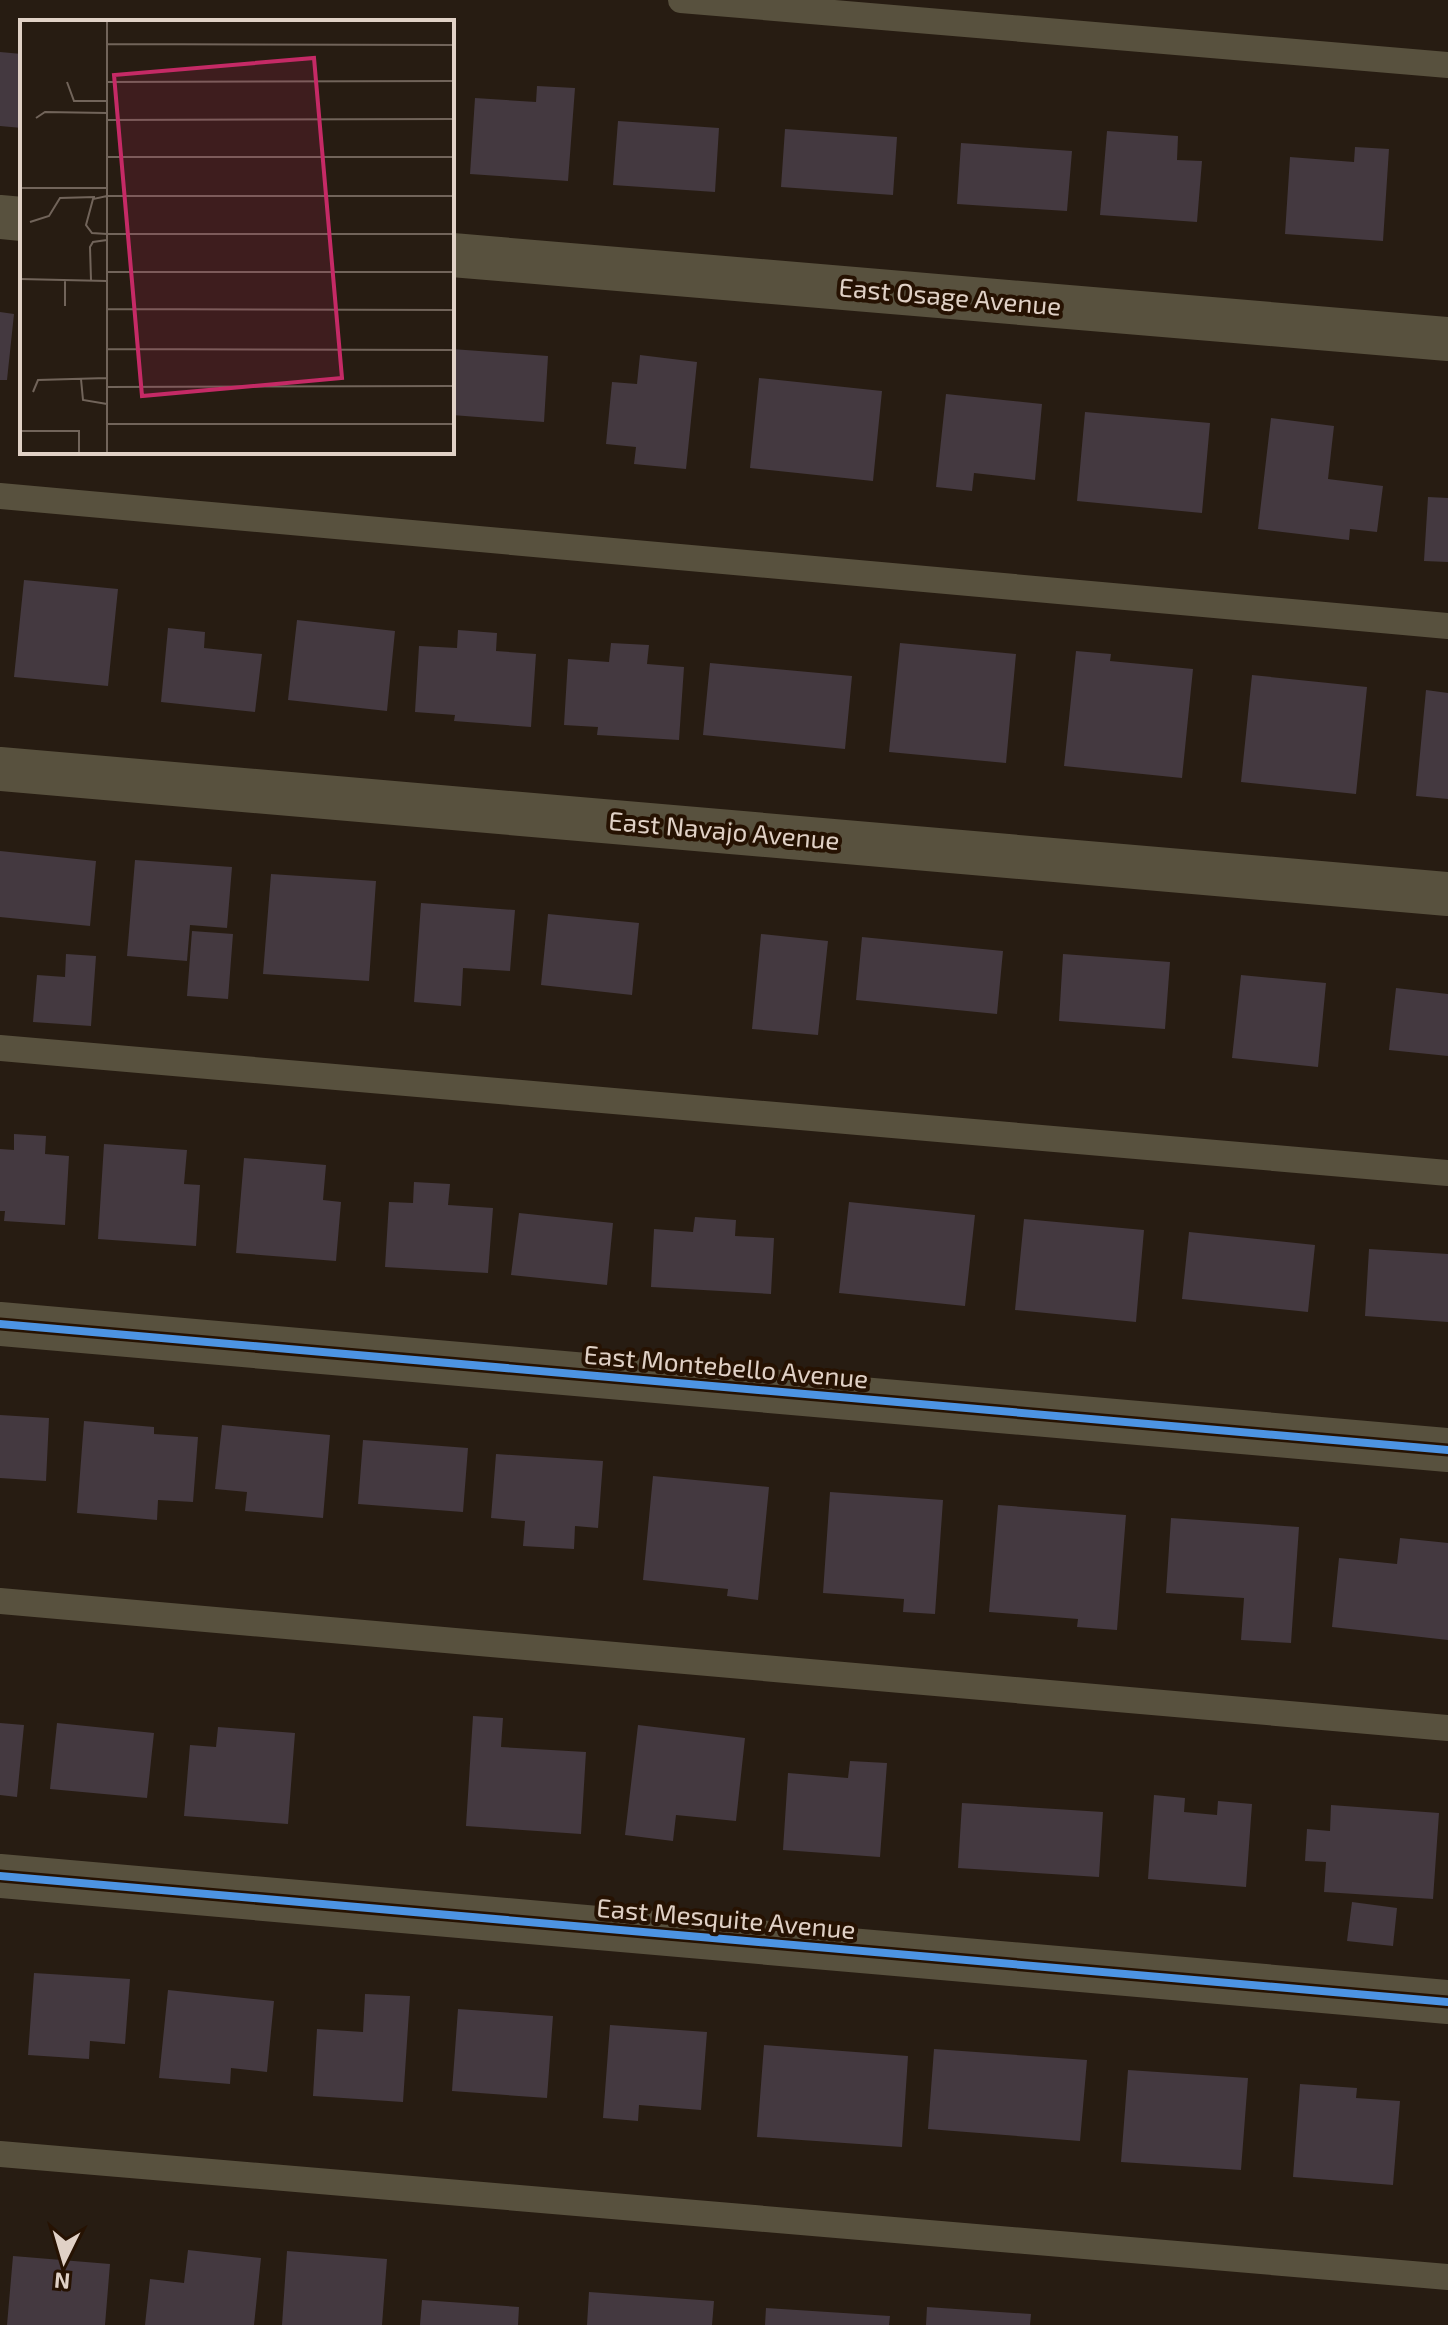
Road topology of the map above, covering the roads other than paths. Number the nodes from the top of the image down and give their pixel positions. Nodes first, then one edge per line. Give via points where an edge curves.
1 (681, 0) edge
2 (1448, 65) edge
3 (0, 217) edge
4 (20, 219) edge
5 (454, 255) edge
6 (1448, 339) edge
7 (0, 496) edge
8 (1448, 626) edge
9 (0, 769) edge
10 (1448, 894) edge
11 (0, 1048) edge
12 (1448, 1173) edge
13 (0, 1324) edge
14 (1448, 1450) edge
15 (0, 1601) edge
16 (1448, 1728) edge
17 (0, 1876) edge
18 (1448, 2002) edge
19 (0, 2154) edge
20 (1448, 2277) edge

1 - 2 lane
3 - 4 street
5 - 6 street, East Osage Avenue
7 - 8 lane
9 - 10 street, East Navajo Avenue
11 - 12 lane
13 - 14 street, East Montebello Avenue
15 - 16 lane
17 - 18 street, East Mesquite Avenue
19 - 20 lane

